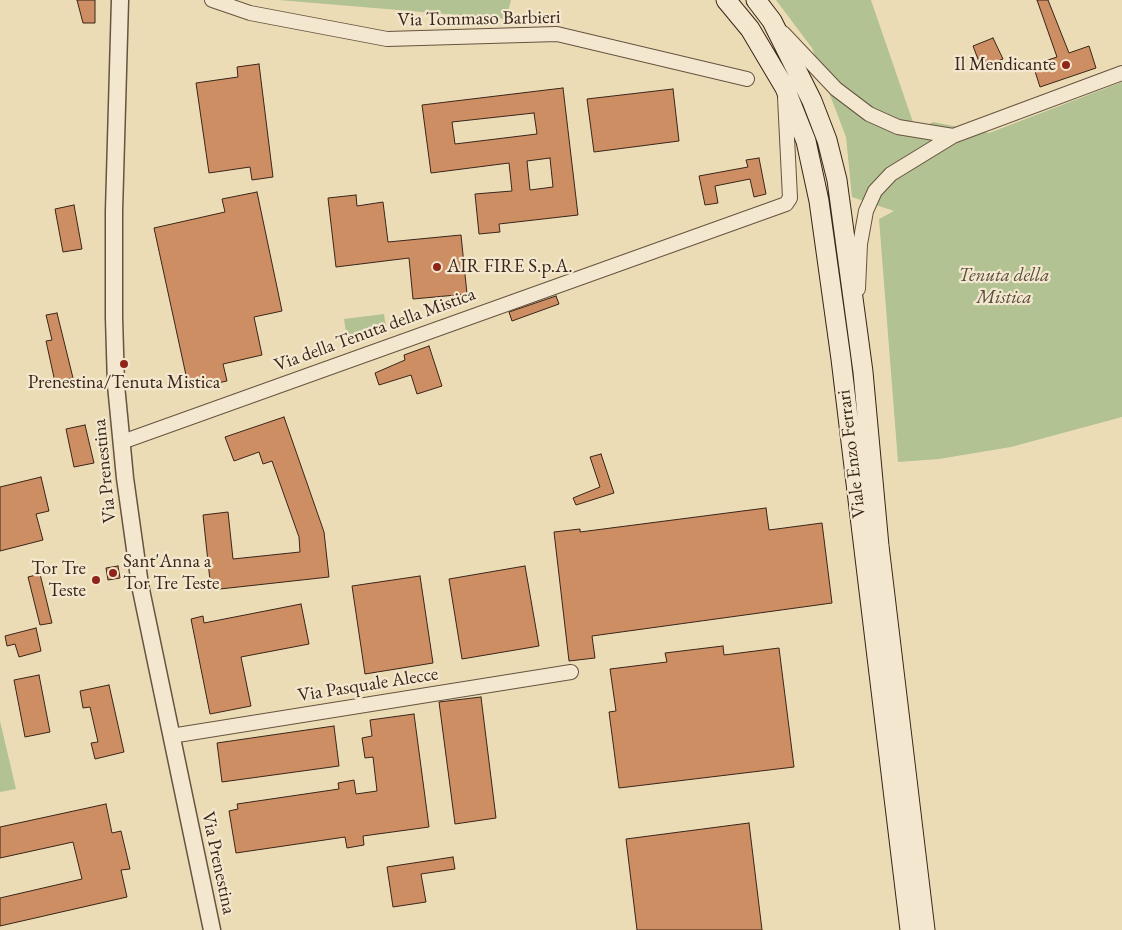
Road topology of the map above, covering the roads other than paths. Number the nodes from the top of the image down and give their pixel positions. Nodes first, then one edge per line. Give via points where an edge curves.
1 (120, 0) edge
2 (212, 0) edge
3 (726, 0) edge
4 (756, 0) edge
5 (772, 21) junction
6 (1122, 73) edge
7 (747, 79) dead end
8 (784, 88) junction
9 (953, 136) junction
10 (856, 313) junction
11 (122, 442) junction
12 (571, 672) dead end
13 (171, 736) junction
14 (212, 930) edge
15 (910, 930) edge
16 (926, 930) edge

1 - 11 street, Via Prenestina via 114,290 116,376
2 - 7 street, Via Tommaso Barbieri via 250,13 387,39 557,34
3 - 8 main road, Viale Enzo Ferrari via 750,29
4 - 5 main road, Viale Enzo Ferrari
5 - 9 street via 836,89 869,114 898,127
5 - 10 main road, Viale Enzo Ferrari via 812,101 834,162
6 - 9 street
8 - 11 street, Via della Tenuta della Mistica via 790,198 786,204
8 - 15 main road, Viale Enzo Ferrari via 806,141 819,201
9 - 10 street via 891,174 870,201 863,222
10 - 16 main road, Viale Enzo Ferrari via 878,536
11 - 13 street, Via Prenestina via 140,585
12 - 13 street, Via Pasquale Alecce
13 - 14 street, Via Prenestina

